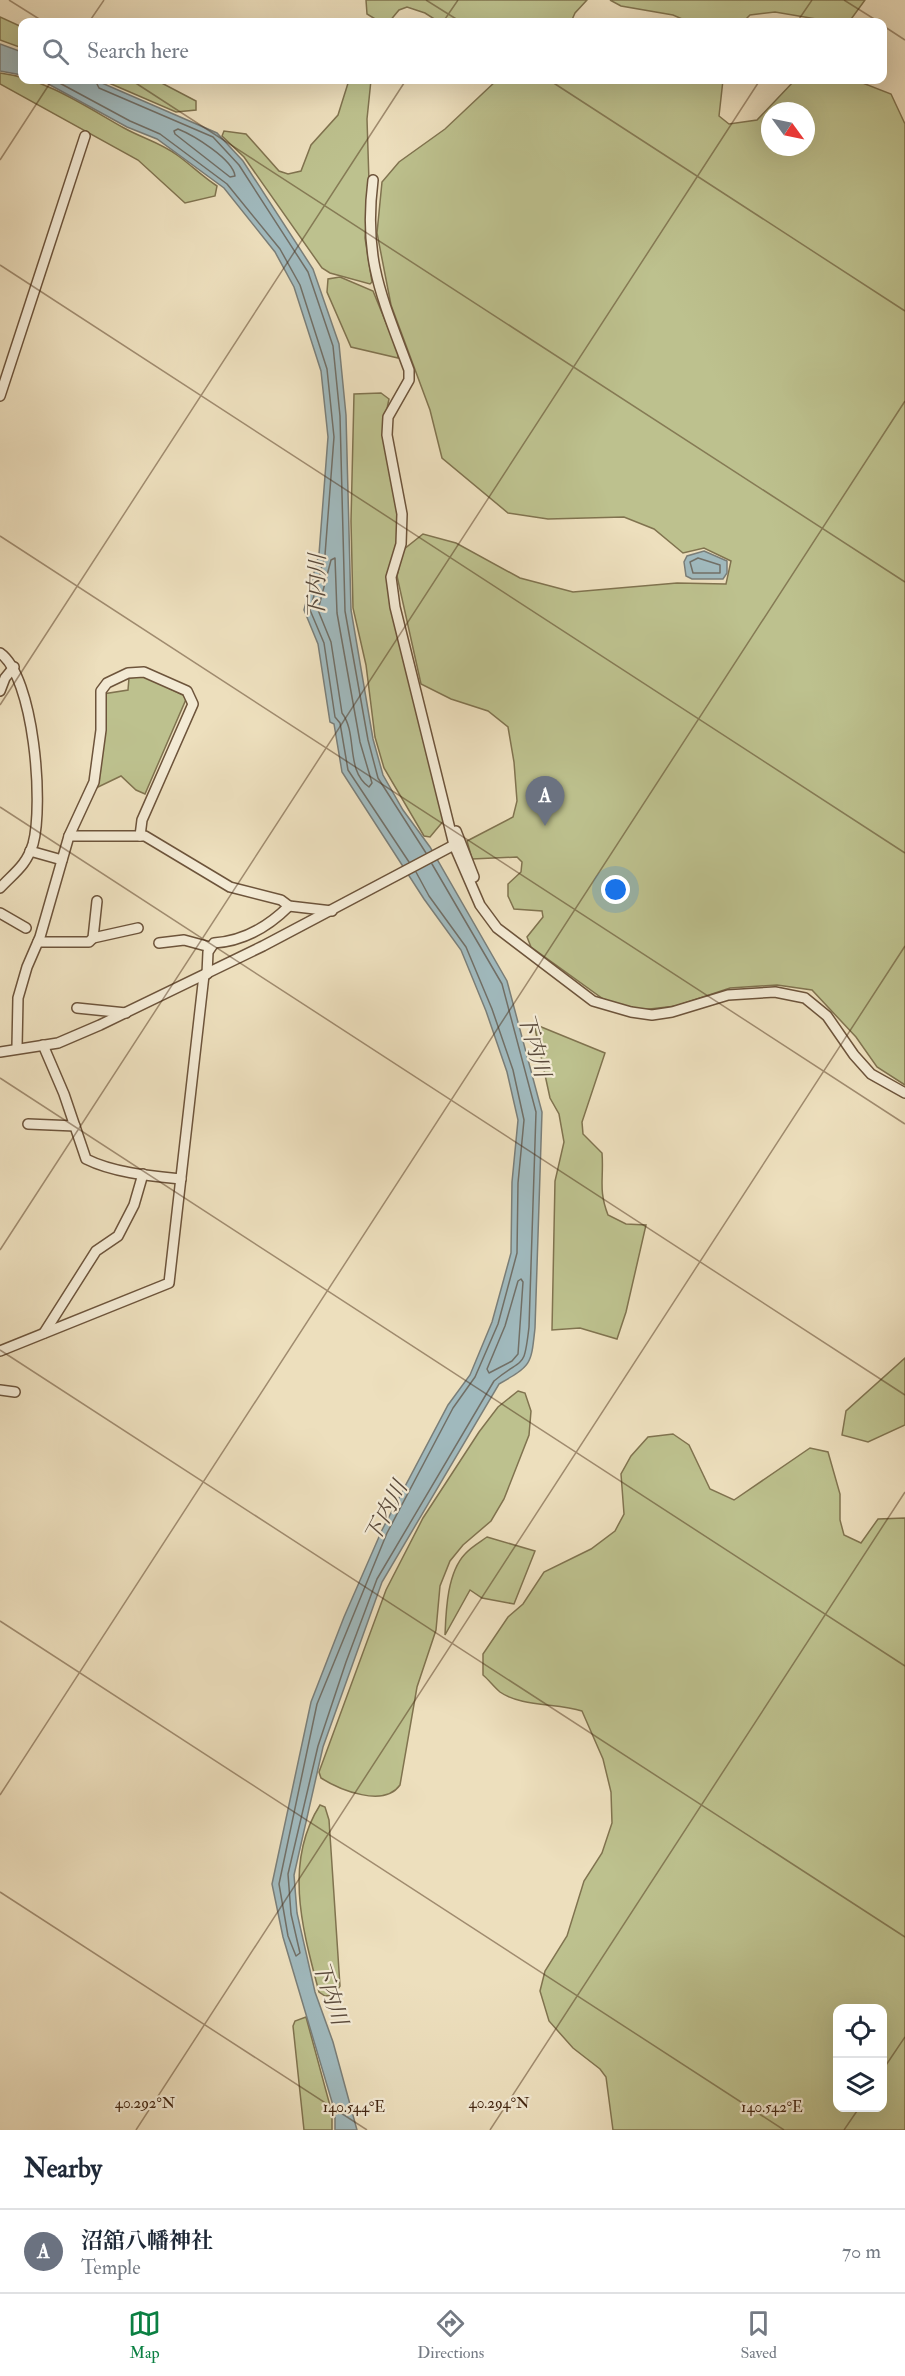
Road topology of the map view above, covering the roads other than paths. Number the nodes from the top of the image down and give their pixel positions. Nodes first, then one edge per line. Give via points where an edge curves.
1 (85, 136) dead end
2 (372, 180) dead end
3 (0, 396) edge
4 (0, 653) edge
5 (14, 667) junction
6 (0, 691) edge
7 (456, 830) dead end
8 (69, 836) junction
9 (140, 836) junction
10 (450, 847) junction
11 (30, 851) junction
12 (62, 860) junction
13 (0, 888) edge
14 (97, 901) dead end
15 (480, 905) junction
16 (289, 906) junction
17 (332, 911) junction
18 (0, 913) edge
19 (26, 928) dead end
20 (138, 928) dead end
21 (93, 938) junction
22 (38, 942) junction
23 (159, 943) dead end
24 (210, 947) junction
25 (205, 974) junction
26 (77, 1008) dead end
27 (126, 1012) junction
28 (43, 1045) junction
29 (16, 1047) junction
30 (0, 1052) edge
31 (905, 1093) edge
32 (28, 1124) dead end
33 (75, 1126) junction
34 (143, 1174) junction
35 (181, 1179) junction
36 (44, 1333) junction
37 (0, 1352) edge
38 (0, 1390) edge
39 (15, 1392) dead end

1 - 3 street
2 - 10 street via 370,245 376,283 409,370 409,380 393,403 387,426 402,514 401,544 391,577
4 - 5 street
5 - 6 street
5 - 11 street via 29,717 38,780
7 - 15 street
8 - 9 street
8 - 9 street via 94,782 101,730 100,691 128,673 144,672 187,691 193,704 142,820
8 - 12 street
9 - 16 street via 164,845 230,887 281,900
10 - 15 street
10 - 17 street
11 - 12 street
11 - 13 street via 21,869
12 - 22 street
14 - 21 street
15 - 31 street via 497,928 593,1001 631,1012 672,1012 728,995 775,992 805,998 827,1016 871,1074
16 - 17 street
16 - 24 street via 252,934
17 - 25 street
18 - 19 street
20 - 21 street
21 - 22 street via 83,943
22 - 29 street via 18,998
23 - 24 street via 184,940
24 - 25 street
25 - 27 street
25 - 35 street
26 - 27 street
27 - 28 street via 58,1043
28 - 29 street
28 - 33 street
29 - 30 street
32 - 33 street
33 - 34 street via 86,1160
34 - 35 street
34 - 36 street via 134,1205 118,1236 96,1251
35 - 36 street via 169,1283
36 - 37 street
38 - 39 street

